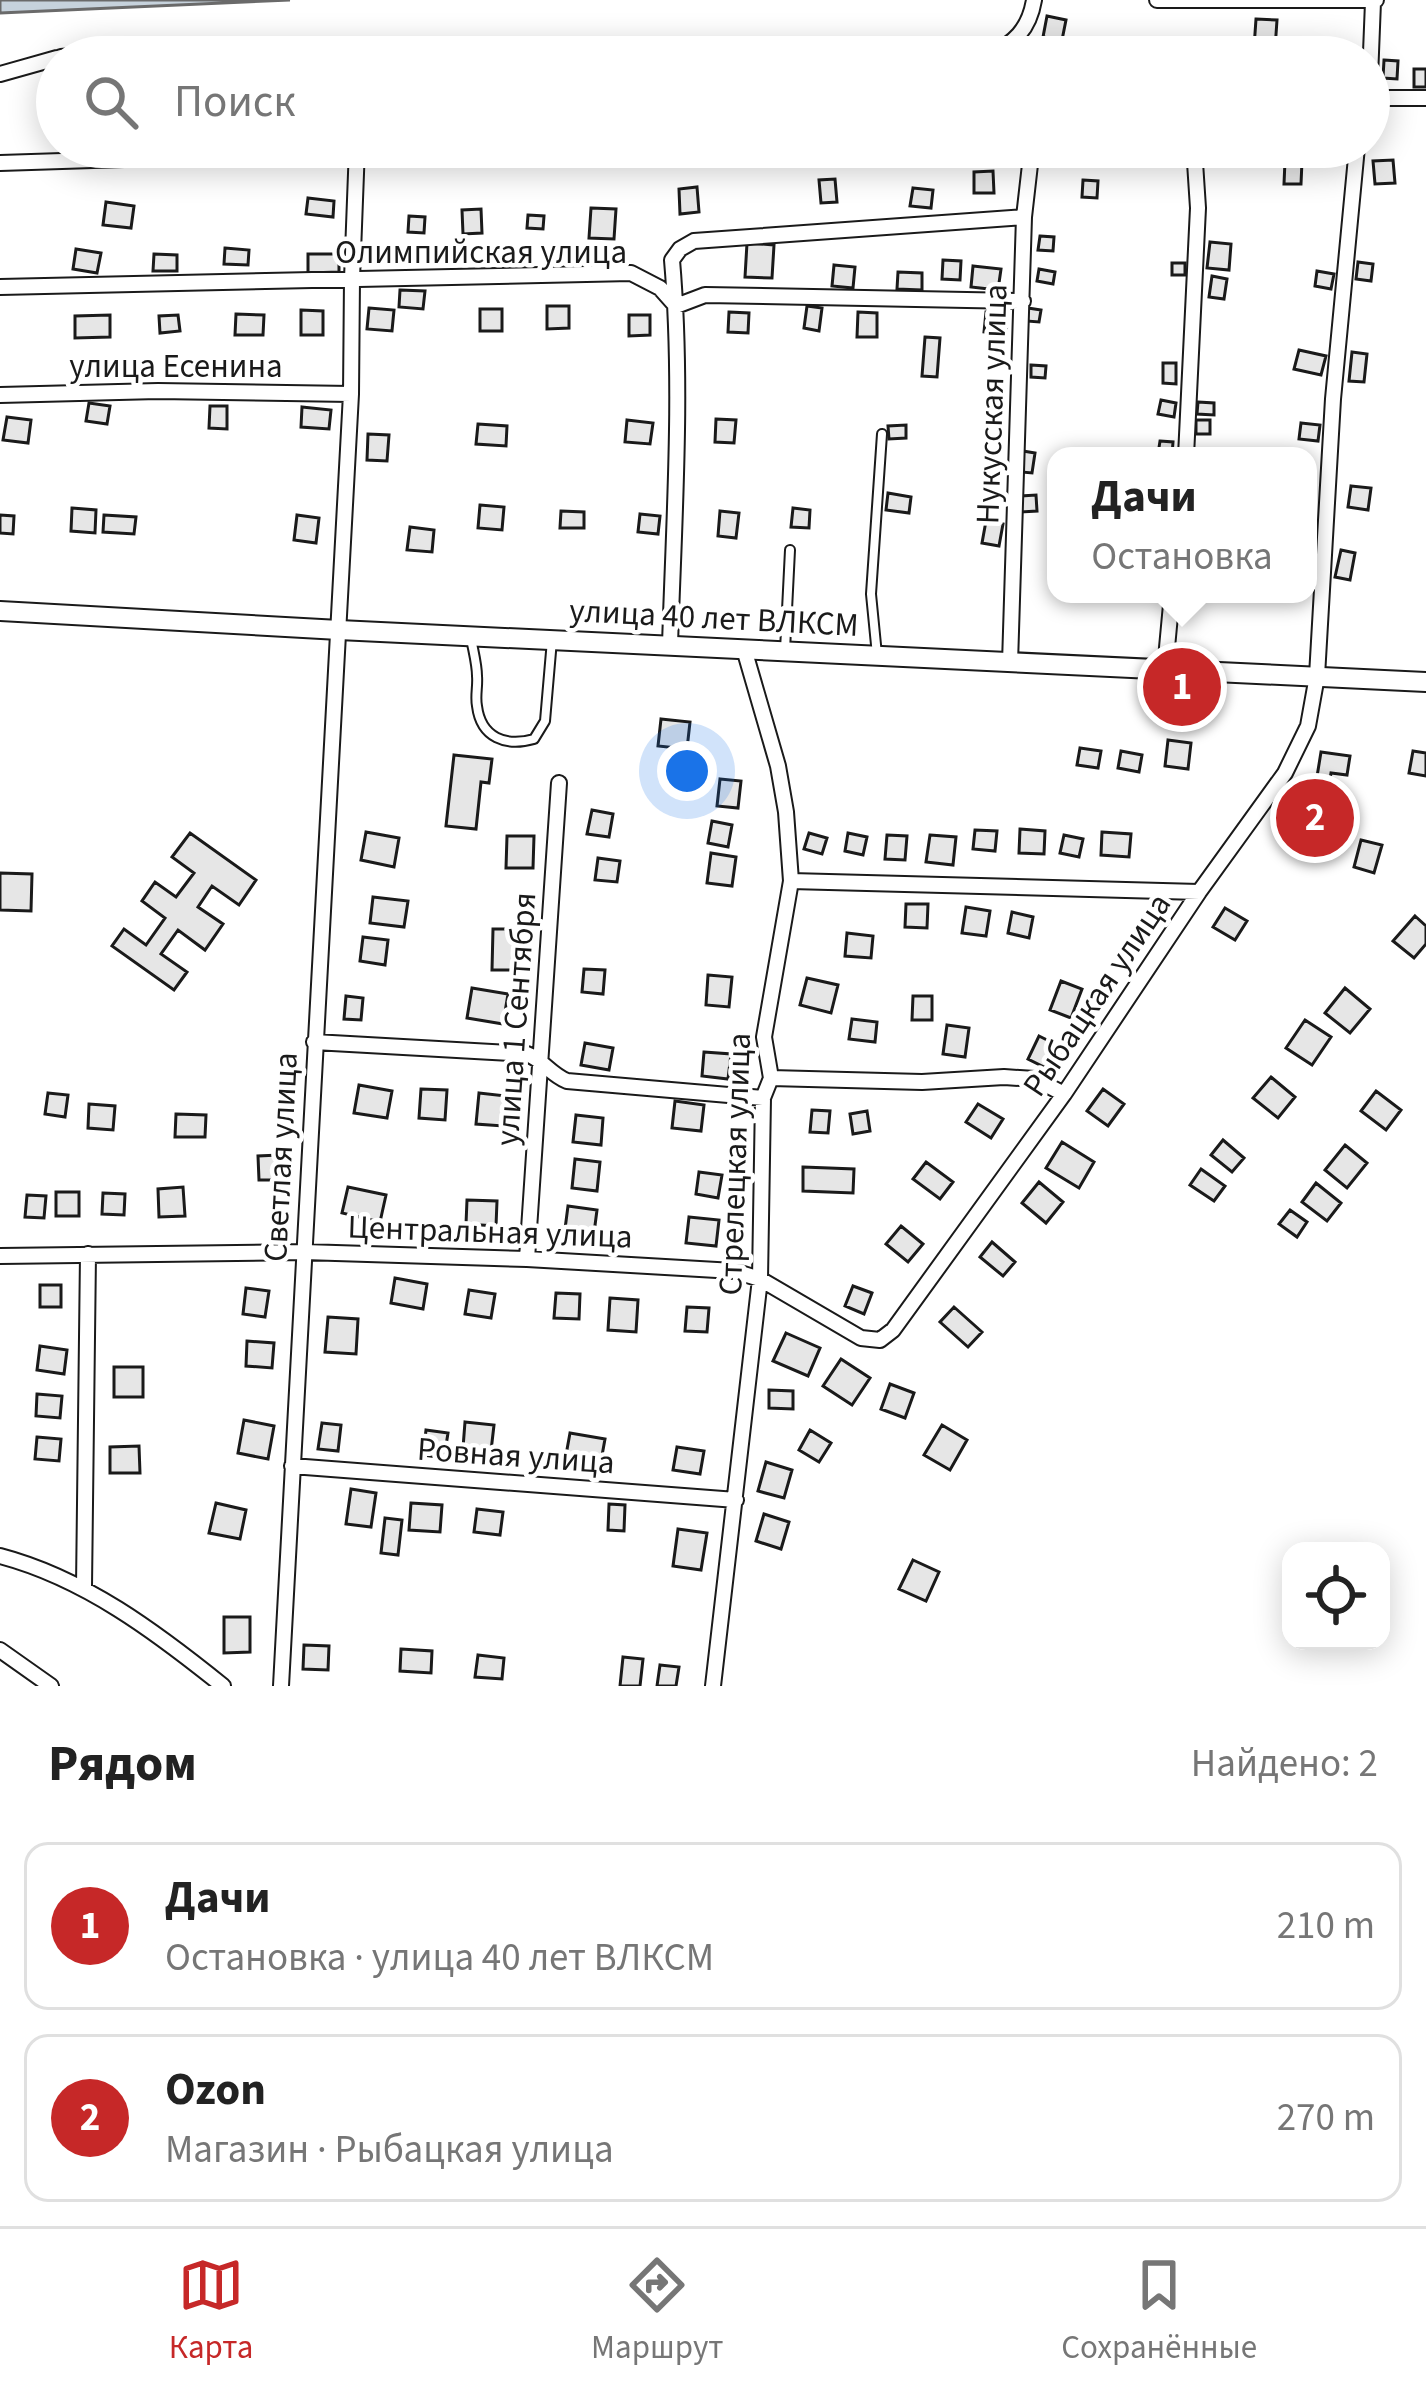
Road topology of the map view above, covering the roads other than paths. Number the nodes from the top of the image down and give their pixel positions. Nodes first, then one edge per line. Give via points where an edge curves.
1 (1034, 0) edge
2 (1157, 0) edge
3 (1375, 1) edge
4 (1022, 36) edge
5 (1373, 36) edge
6 (36, 64) edge
7 (0, 74) edge
8 (1426, 98) edge
9 (1390, 100) edge
10 (36, 162) edge
11 (0, 163) edge
12 (356, 168) edge
13 (1030, 168) edge
14 (1195, 168) edge
15 (1355, 168) edge
16 (1024, 217) junction
17 (352, 279) junction
18 (0, 287) edge
19 (1023, 301) junction
20 (676, 306) junction
21 (351, 394) junction
22 (0, 395) edge
23 (882, 434) dead end
24 (1186, 447) edge
25 (790, 550) dead end
26 (1171, 603) edge
27 (0, 611) edge
28 (339, 630) junction
29 (471, 636) junction
30 (552, 640) junction
31 (670, 645) junction
32 (744, 649) junction
33 (785, 652) junction
34 (878, 656) junction
35 (1010, 663) junction
36 (1165, 670) junction
37 (1317, 676) junction
38 (1426, 682) edge
39 (559, 783) dead end
40 (791, 880) junction
41 (1199, 892) junction
42 (314, 1042) junction
43 (540, 1059) junction
44 (771, 1078) junction
45 (1064, 1094) junction
46 (763, 1098) junction
47 (304, 1252) junction
48 (88, 1254) junction
49 (0, 1256) edge
50 (527, 1259) junction
51 (760, 1279) junction
52 (292, 1466) junction
53 (736, 1500) junction
54 (0, 1556) edge
55 (83, 1587) junction
56 (0, 1650) edge
57 (47, 1685) edge
58 (223, 1686) edge
59 (280, 1686) edge
60 (713, 1686) edge

1 - 4 street
2 - 3 street
3 - 5 street
6 - 7 street
8 - 9 street
10 - 11 street
12 - 17 street, Светлая улица
13 - 16 street, Нукусская улица
14 - 24 street
15 - 37 street, Рыбацкая улица
16 - 19 street, Нукусская улица
16 - 20 street via 694,242 672,260
17 - 18 street, Олимпийская улица
17 - 20 street, Олимпийская улица via 631,273
17 - 21 street, Светлая улица
19 - 20 street via 705,296
19 - 35 street, Нукусская улица
20 - 31 street
21 - 22 street, улица Есенина
21 - 28 street, Светлая улица
23 - 34 lane via 871,594
25 - 33 lane
26 - 36 street
27 - 28 street, улица 40 лет ВЛКСМ
28 - 29 street, улица 40 лет ВЛКСМ
28 - 42 street, Светлая улица
29 - 30 street, улица 40 лет ВЛКСМ
29 - 30 lane via 482,724 517,744 534,739 545,721
30 - 31 street, улица 40 лет ВЛКСМ
31 - 32 street, улица 40 лет ВЛКСМ
32 - 33 street, улица 40 лет ВЛКСМ
32 - 40 street, Стрелецкая улица via 778,766
33 - 34 street, улица 40 лет ВЛКСМ
34 - 35 street, улица 40 лет ВЛКСМ
35 - 36 street, улица 40 лет ВЛКСМ
36 - 37 street, улица 40 лет ВЛКСМ
37 - 38 street, улица 40 лет ВЛКСМ
37 - 41 street, Рыбацкая улица via 1308,726 1285,772
39 - 43 street, улица 1 Сентября
40 - 41 street
40 - 44 street, Стрелецкая улица via 764,1037
41 - 45 street, Рыбацкая улица
42 - 43 street
42 - 47 street, Светлая улица
43 - 46 street via 567,1081
43 - 50 street, улица 1 Сентября
44 - 45 street via 1004,1077 1035,1079
44 - 46 street, Стрелецкая улица
45 - 51 street, Рыбацкая улица via 880,1340 861,1338
46 - 51 street, Стрелецкая улица
47 - 48 street, Центральная улица
47 - 50 street, Центральная улица
47 - 52 street, Светлая улица
48 - 49 street, Центральная улица
48 - 55 street
50 - 51 street, Центральная улица
51 - 53 street, Стрелецкая улица
52 - 53 street, Ровная улица
52 - 59 street, Светлая улица
53 - 60 street, Стрелецкая улица
54 - 55 street
55 - 58 street
56 - 57 street

